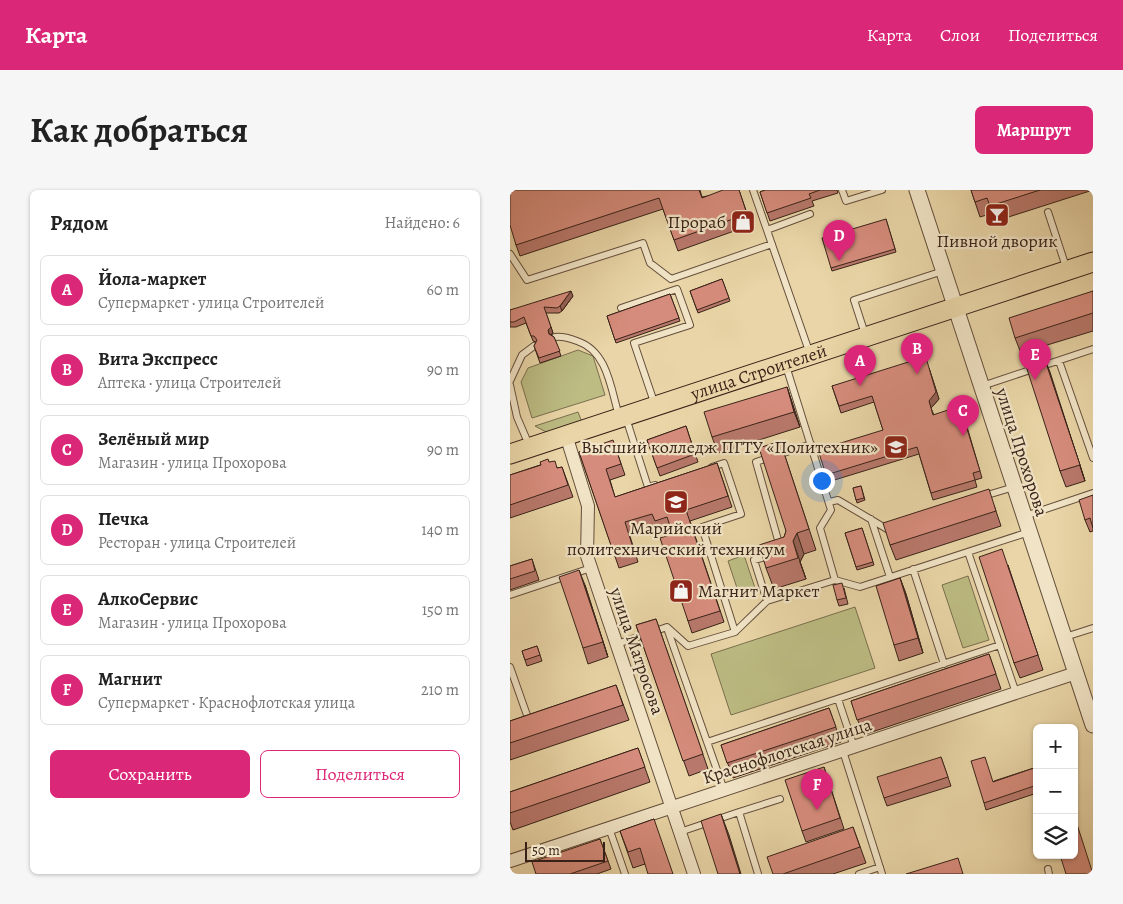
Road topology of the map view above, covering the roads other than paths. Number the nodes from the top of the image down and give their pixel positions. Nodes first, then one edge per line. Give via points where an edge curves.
1 (753, 190) edge
2 (842, 190) edge
3 (882, 190) edge
4 (917, 190) edge
5 (1048, 212) dead end
6 (810, 214) dead end
7 (767, 230) junction
8 (772, 244) junction
9 (510, 254) edge
10 (1093, 262) edge
11 (943, 271) junction
12 (1067, 271) junction
13 (954, 307) junction
14 (622, 308) dead end
15 (866, 336) junction
16 (555, 337) edge
17 (534, 346) edge
18 (1093, 349) edge
19 (810, 355) junction
20 (1058, 361) junction
21 (785, 363) junction
22 (510, 380) edge
23 (510, 385) edge
24 (981, 386) junction
25 (655, 406) junction
26 (622, 417) junction
27 (566, 435) junction
28 (811, 444) junction
29 (530, 447) junction
30 (510, 454) edge
31 (1093, 458) edge
32 (704, 470) edge
33 (667, 482) edge
34 (1014, 487) junction
35 (1093, 493) edge
36 (978, 498) edge
37 (829, 502) junction
38 (1024, 516) junction
39 (871, 519) junction
40 (896, 526) edge
41 (1029, 532) junction
42 (968, 552) junction
43 (591, 568) junction
44 (913, 570) junction
45 (890, 577) junction
46 (835, 580) junction
47 (510, 596) edge
48 (767, 600) junction
49 (667, 627) junction
50 (1093, 628) edge
51 (735, 632) junction
52 (1064, 637) junction
53 (617, 644) junction
54 (1000, 645) junction
55 (944, 664) junction
56 (510, 667) edge
57 (1076, 674) junction
58 (1016, 693) junction
59 (838, 699) junction
60 (528, 718) edge
61 (1093, 725) edge
62 (708, 742) junction
63 (849, 749) junction
64 (724, 790) junction
65 (780, 799) dead end
66 (672, 808) junction
67 (739, 812) junction
68 (609, 828) junction
69 (680, 832) junction
70 (510, 861) edge
71 (880, 866) junction
72 (625, 874) edge
73 (694, 874) edge
74 (758, 874) edge
75 (859, 874) edge
76 (882, 874) edge

1 - 7 lane
2 - 3 lane via 846,201
4 - 11 street, улица Прохорова
5 - 12 lane
6 - 7 lane
7 - 8 lane
8 - 9 lane via 671,279 650,263 643,243 528,280
8 - 19 lane
10 - 12 main road, улица Строителей
11 - 13 street, улица Прохорова
11 - 15 lane via 854,300
12 - 13 main road, улица Строителей
13 - 15 main road, улица Строителей
13 - 24 street, улица Прохорова
14 - 25 lane via 677,289 690,325 634,343
15 - 19 main road, улица Строителей
16 - 26 lane via 563,336 587,344 597,353
17 - 22 lane via 522,355
18 - 20 lane
19 - 21 main road, улица Строителей
20 - 24 lane
20 - 31 lane
21 - 25 main road, улица Строителей
21 - 28 lane
23 - 29 lane via 517,418
24 - 34 street, улица Прохорова
25 - 26 main road, улица Строителей
26 - 27 main road, улица Строителей
26 - 33 lane via 648,488
27 - 29 main road, улица Строителей
27 - 43 street, улица Матросова via 588,506 587,556
28 - 37 lane
28 - 48 lane via 756,462 782,552 754,560
29 - 30 main road, улица Строителей
32 - 51 lane via 724,463 741,514 702,527
34 - 36 lane
34 - 38 street, улица Прохорова
35 - 38 lane
37 - 39 lane via 838,500
37 - 46 lane via 831,510 820,528
38 - 41 street, улица Прохорова
39 - 40 lane via 887,529
39 - 45 lane
41 - 42 lane
41 - 52 street, улица Прохорова
42 - 44 lane
42 - 54 lane
43 - 47 lane
43 - 53 street, улица Матросова
44 - 45 lane
44 - 55 lane
45 - 46 lane via 860,587
46 - 48 lane
48 - 51 lane
49 - 51 lane via 688,646
49 - 53 lane
49 - 62 lane
50 - 52 lane
52 - 57 street, улица Прохорова
53 - 66 street, улица Матросова
54 - 55 lane
54 - 58 lane
55 - 59 lane
56 - 60 lane
57 - 58 street, Краснофлотская улица
57 - 61 street, улица Прохорова
58 - 63 street, Краснофлотская улица
59 - 62 lane
59 - 63 lane
62 - 64 lane
63 - 64 street, Краснофлотская улица
63 - 71 lane
64 - 66 street, Краснофлотская улица
65 - 67 lane
66 - 68 street, Краснофлотская улица
66 - 69 street, улица Матросова
67 - 69 lane
67 - 74 lane
68 - 70 street, Краснофлотская улица
68 - 72 lane
69 - 73 street, улица Матросова
71 - 75 lane
71 - 76 lane

